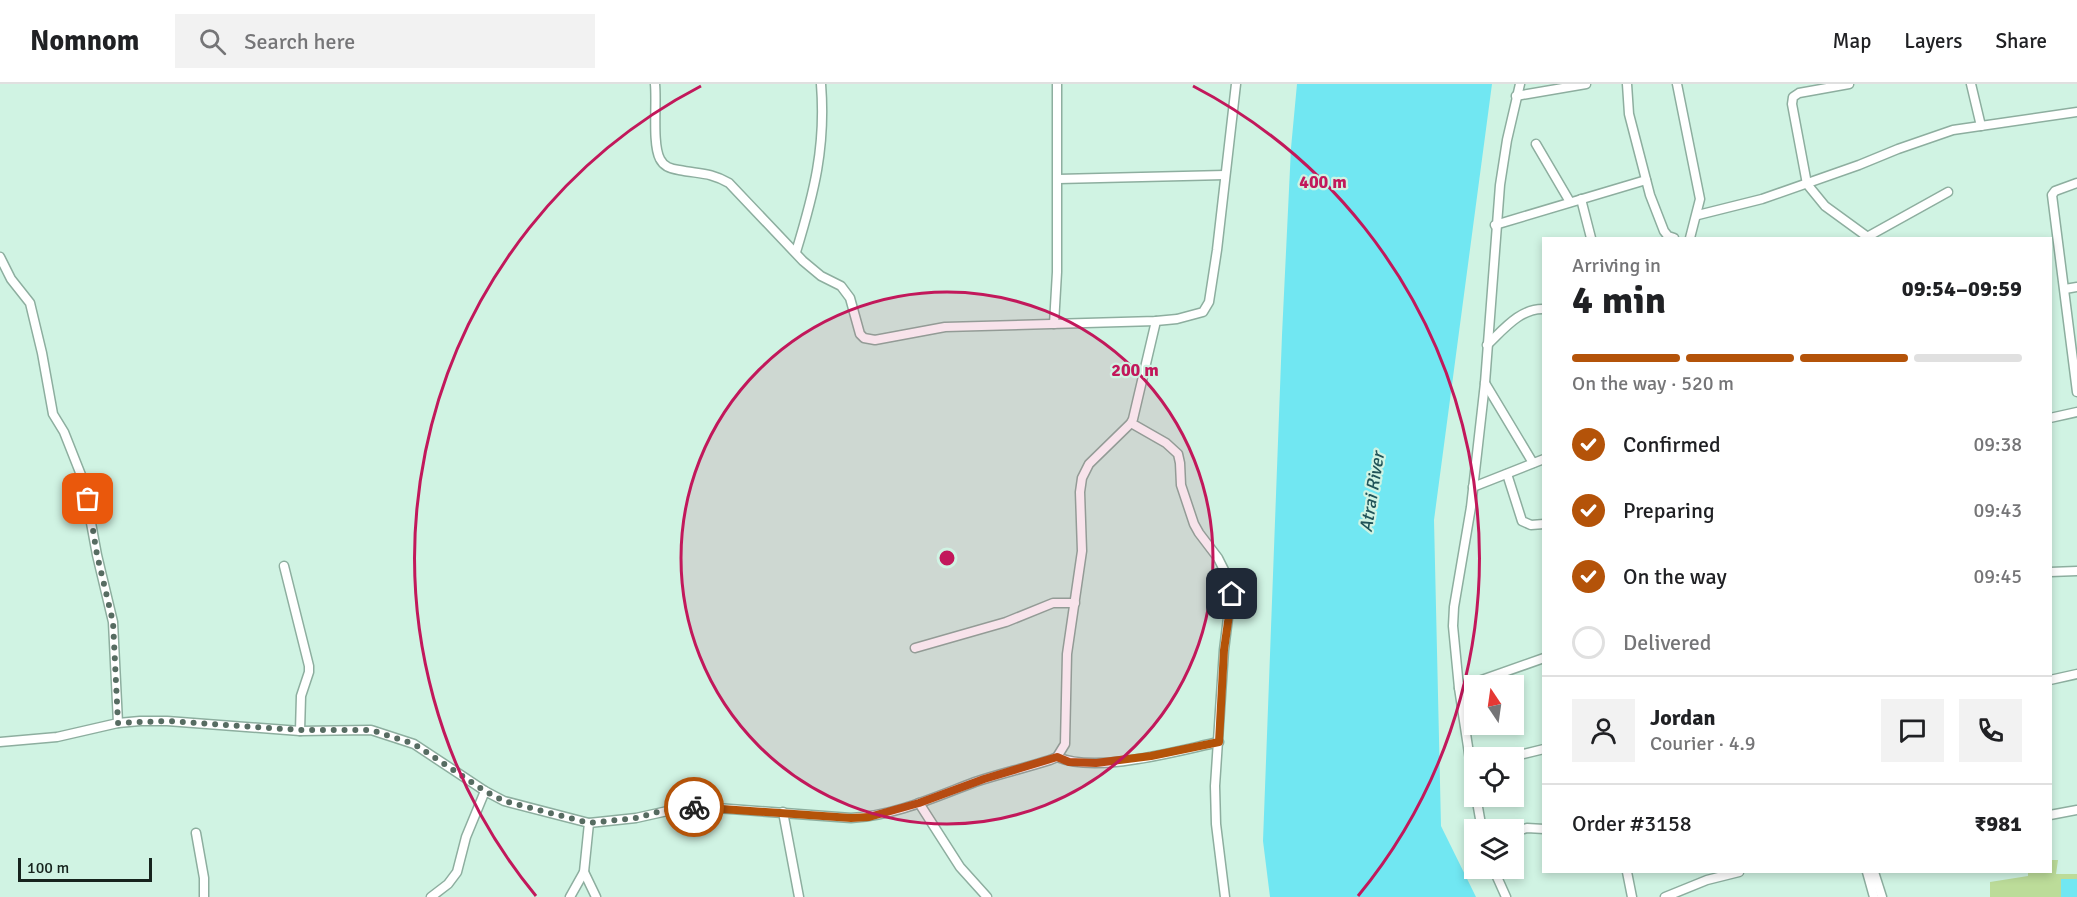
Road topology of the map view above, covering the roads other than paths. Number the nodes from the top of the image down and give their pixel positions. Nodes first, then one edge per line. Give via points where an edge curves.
1 (655, 84) edge
2 (821, 84) edge
3 (1057, 84) edge
4 (1236, 84) edge
5 (1520, 84) edge
6 (1586, 84) edge
7 (1627, 84) edge
8 (1677, 84) edge
9 (1849, 84) edge
10 (1971, 84) edge
11 (1516, 96) junction
12 (2077, 112) edge
13 (1981, 126) junction
14 (1536, 144) dead end
15 (1225, 175) junction
16 (1058, 179) junction
17 (1646, 180) junction
18 (2077, 183) edge
19 (1807, 184) junction
20 (1948, 192) dead end
21 (1581, 199) junction
22 (1570, 202) junction
23 (1698, 215) junction
24 (1496, 225) junction
25 (1591, 237) edge
26 (1671, 237) edge
27 (1690, 237) edge
28 (1867, 237) edge
29 (1870, 237) edge
30 (796, 252) junction
31 (0, 257) edge
32 (2077, 287) edge
33 (2065, 289) junction
34 (1542, 309) edge
35 (1156, 321) junction
36 (1054, 324) junction
37 (1488, 345) junction
38 (1485, 383) junction
39 (2077, 392) edge
40 (2077, 412) edge
41 (2052, 418) edge
42 (1131, 423) junction
43 (1542, 460) edge
44 (1533, 463) junction
45 (1507, 474) junction
46 (1473, 487) junction
47 (1542, 525) edge
48 (284, 566) dead end
49 (2077, 571) edge
50 (2052, 572) edge
51 (1075, 603) junction
52 (915, 648) dead end
53 (1542, 659) edge
54 (2077, 674) edge
55 (2052, 680) edge
56 (1460, 688) junction
57 (118, 723) junction
58 (300, 730) junction
59 (0, 742) edge
60 (1219, 742) junction
61 (1470, 747) edge
62 (1542, 749) edge
63 (1524, 754) edge
64 (1057, 757) junction
65 (485, 791) junction
66 (919, 803) junction
67 (2077, 810) edge
68 (783, 812) junction
69 (2052, 815) edge
70 (589, 823) junction
71 (1524, 829) edge
72 (1542, 829) edge
73 (196, 833) dead end
74 (584, 872) junction
75 (1627, 873) edge
76 (1735, 873) edge
77 (1867, 873) edge
78 (1874, 873) edge
79 (1498, 879) edge
80 (204, 897) edge
81 (431, 897) edge
82 (570, 897) edge
83 (596, 897) edge
84 (798, 897) edge
85 (987, 897) edge
86 (1225, 897) edge
87 (1506, 897) edge
88 (1632, 897) edge
89 (1665, 897) edge
90 (1874, 897) edge
91 (1882, 897) edge

1 - 30 street via 658,152 663,165 717,176 729,183
2 - 30 street via 820,161
3 - 16 street
4 - 15 street
5 - 11 street
6 - 11 street
7 - 17 street via 1629,114
8 - 23 street via 1699,188
9 - 19 street via 1793,97
10 - 13 street
11 - 24 street via 1501,173
12 - 13 street
13 - 19 street via 1953,130
14 - 22 street
15 - 16 street
15 - 35 street via 1206,309
16 - 36 street
17 - 21 street
17 - 26 street via 1659,221
18 - 33 street via 2052,195
19 - 23 street via 1762,200
19 - 28 street via 1825,206
20 - 29 street
21 - 22 street
21 - 25 street
22 - 24 street
23 - 27 street
24 - 37 street
30 - 36 street via 821,276 841,286 850,298 860,334 870,339 945,327
31 - 57 street via 10,279 30,303 53,414 83,480 113,622
32 - 33 street
33 - 39 street
34 - 37 street via 1522,314
35 - 36 street
35 - 42 street
37 - 38 street
38 - 44 street
38 - 46 street
40 - 41 street
42 - 51 street via 1089,464 1083,478 1082,551
42 - 60 street via 1178,454 1181,485 1196,529 1230,582
43 - 44 street
44 - 45 street
45 - 46 street
45 - 47 street via 1522,521
46 - 56 street via 1454,607
48 - 58 street via 309,666 301,696
49 - 50 street
51 - 52 street via 1053,603 1006,622
51 - 64 street via 1067,654 1065,744
53 - 56 street
54 - 55 street
56 - 61 street
57 - 58 street via 167,721
57 - 59 street via 57,737
58 - 65 street via 358,729 384,733 414,744
60 - 64 street via 1096,763 1069,762
60 - 86 street via 1216,824
62 - 63 street
64 - 66 street
65 - 70 street via 504,801
65 - 81 street via 457,872
66 - 68 street via 869,817
66 - 85 street via 960,867
67 - 69 street
68 - 70 street via 690,806
68 - 84 street
70 - 74 street
71 - 72 street
73 - 80 street
74 - 82 street
74 - 83 street
75 - 88 street
76 - 89 street
77 - 90 street
78 - 91 street
79 - 87 street

